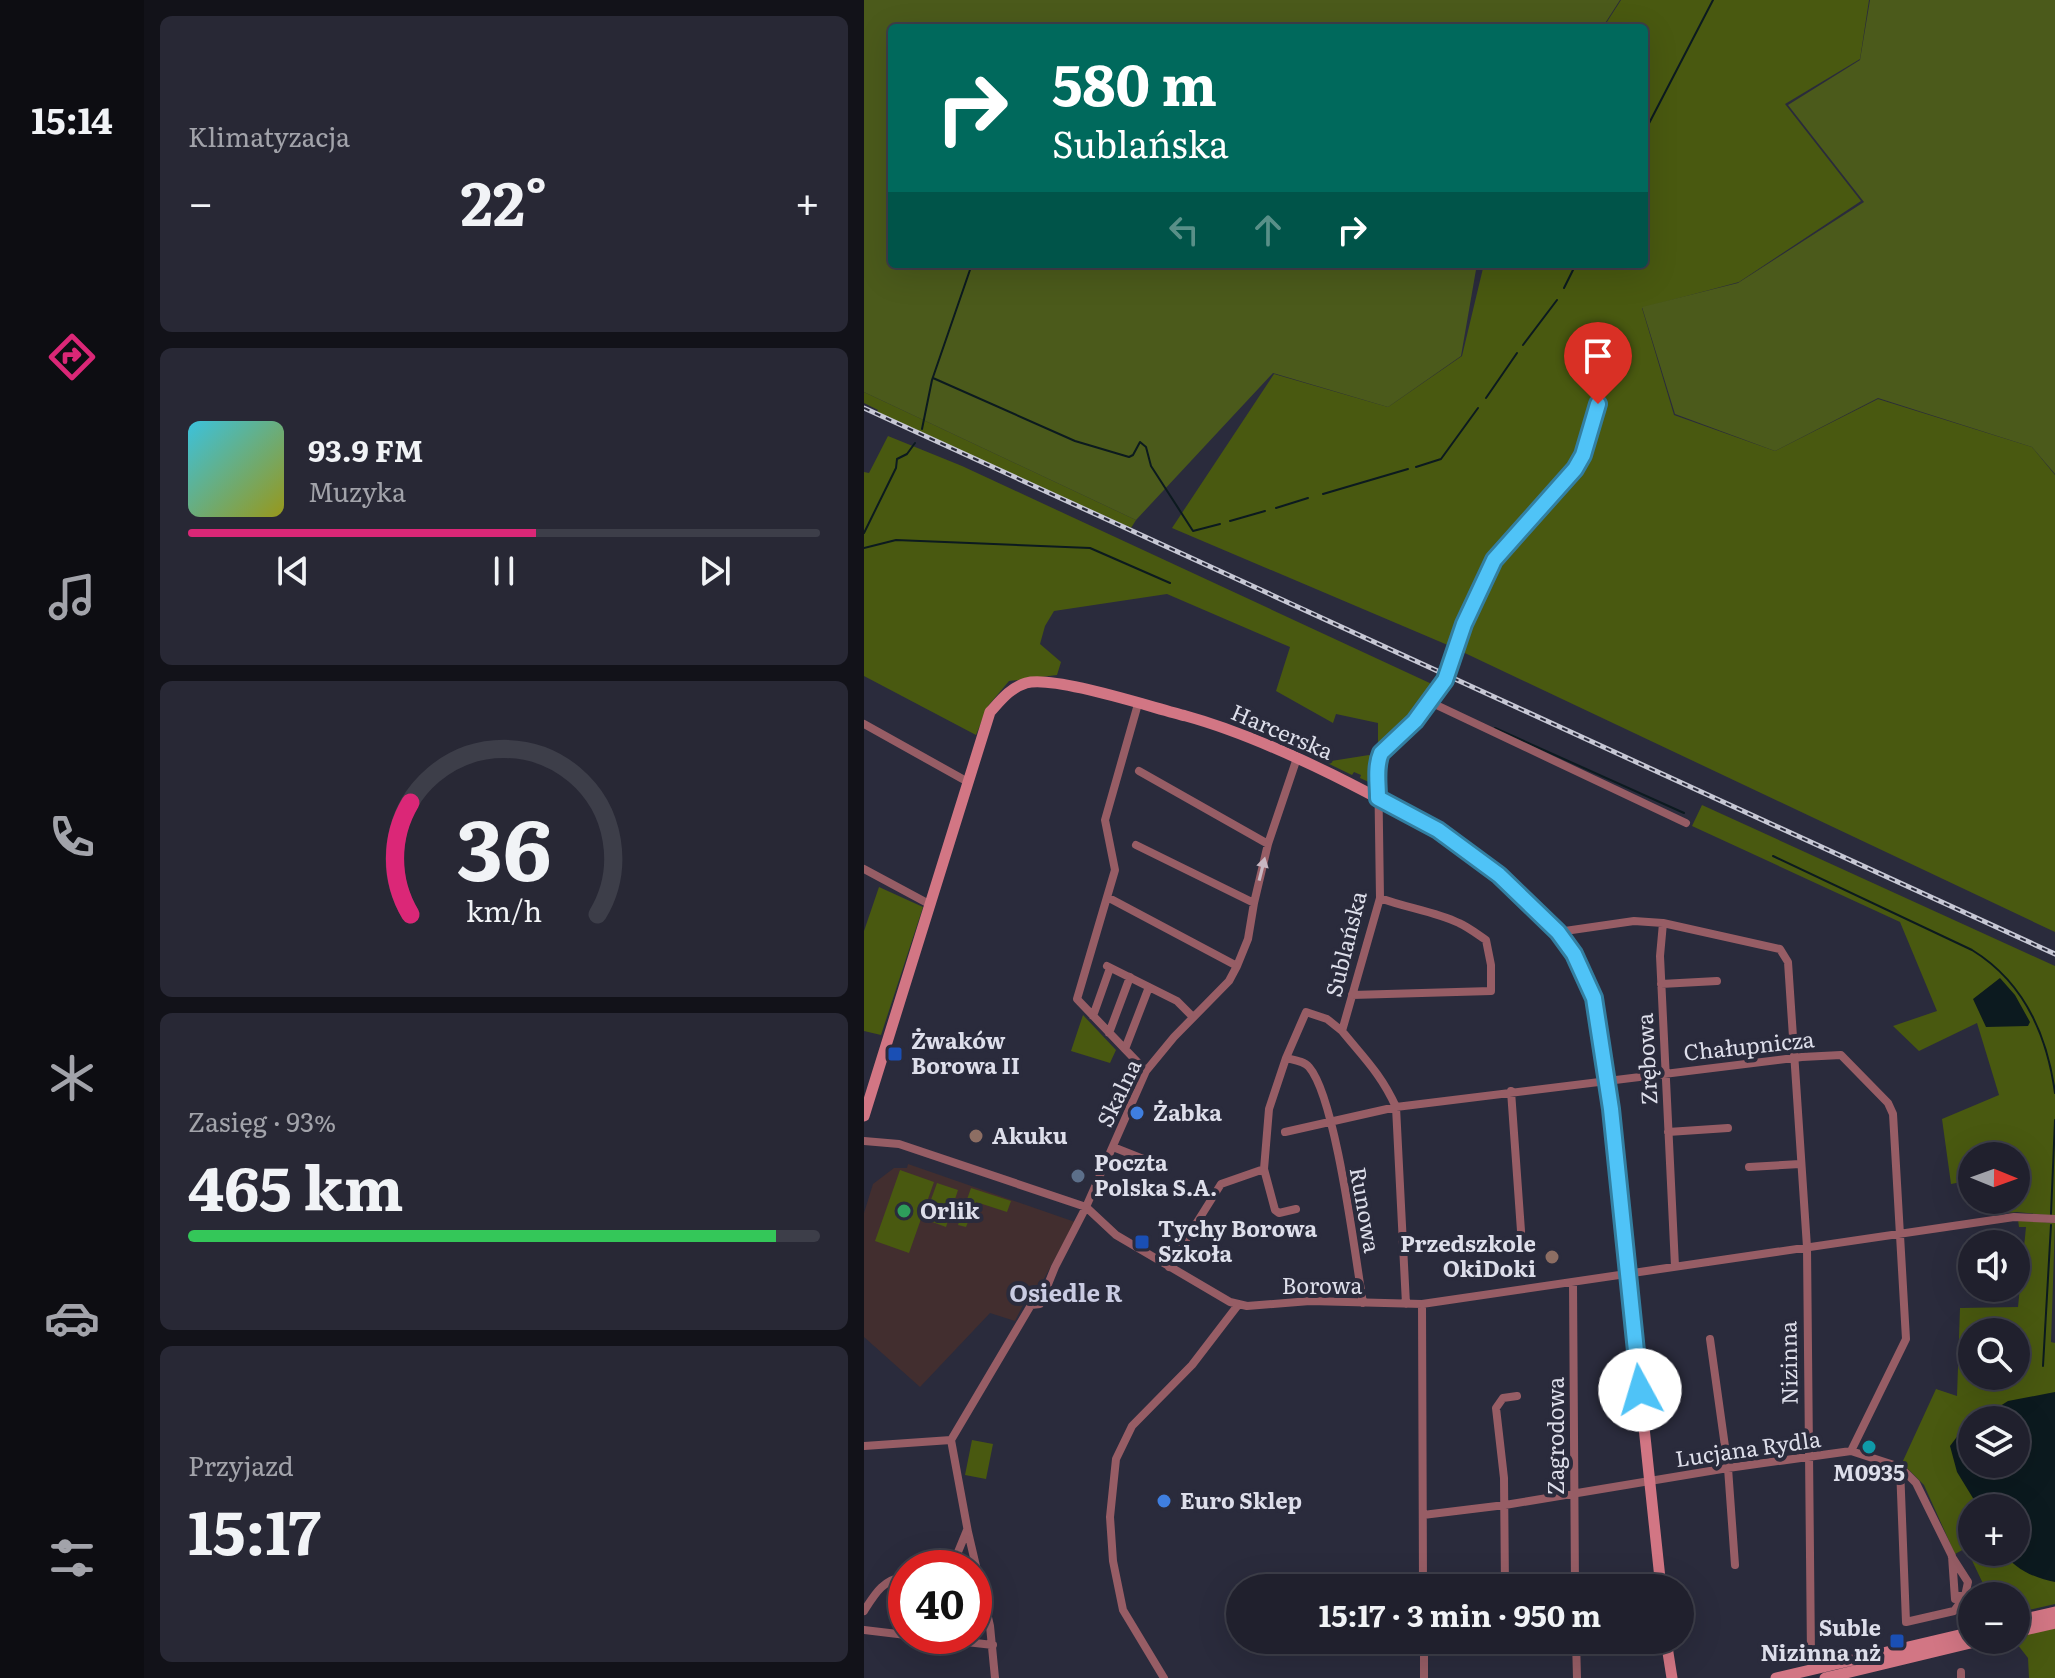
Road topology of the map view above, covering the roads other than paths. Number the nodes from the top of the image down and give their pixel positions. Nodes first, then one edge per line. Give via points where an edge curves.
1 (1598, 404) dead end
2 (1430, 702) junction
3 (1138, 704) junction
4 (864, 724) edge
5 (1297, 758) junction
6 (1139, 771) dead end
7 (968, 782) junction
8 (1378, 798) junction
9 (1686, 823) dead end
10 (1268, 844) junction
11 (1136, 845) dead end
12 (864, 869) edge
13 (1109, 898) junction
14 (1380, 898) junction
15 (1254, 903) junction
16 (931, 905) junction
17 (1663, 923) junction
18 (1558, 932) junction
19 (1237, 966) junction
20 (1130, 977) junction
21 (1717, 981) dead end
22 (1661, 984) junction
23 (1149, 987) junction
24 (1352, 995) junction
25 (1195, 1014) junction
26 (1093, 1016) junction
27 (1342, 1031) junction
28 (1109, 1033) junction
29 (1125, 1049) junction
30 (1286, 1058) junction
31 (1793, 1059) junction
32 (1146, 1071) junction
33 (1666, 1073) junction
34 (1607, 1079) junction
35 (1511, 1091) junction
36 (1396, 1107) junction
37 (864, 1116) edge
38 (1331, 1123) junction
39 (1728, 1128) dead end
40 (1285, 1132) dead end
41 (1668, 1132) junction
42 (864, 1141) edge
43 (1113, 1147) junction
44 (1800, 1164) junction
45 (1749, 1167) dead end
46 (1166, 1168) dead end
47 (1264, 1169) junction
48 (1086, 1207) junction
49 (1296, 1209) dead end
50 (2055, 1219) edge
51 (1521, 1231) dead end
52 (1900, 1234) junction
53 (1807, 1247) junction
54 (1675, 1266) junction
55 (1169, 1267) junction
56 (1628, 1274) junction
57 (1573, 1283) junction
58 (1363, 1303) junction
59 (1406, 1304) junction
60 (1422, 1304) junction
61 (1238, 1305) junction
62 (1710, 1339) dead end
63 (1517, 1396) dead end
64 (951, 1440) junction
65 (864, 1446) edge
66 (1851, 1451) junction
67 (1808, 1459) junction
68 (1900, 1467) junction
69 (1728, 1468) junction
70 (1650, 1481) junction
71 (1574, 1494) junction
72 (1505, 1505) junction
73 (1423, 1515) junction
74 (968, 1530) junction
75 (959, 1550) edge
76 (1952, 1556) junction
77 (1735, 1565) dead end
78 (1423, 1574) edge
79 (1505, 1574) edge
80 (1575, 1574) edge
81 (1660, 1574) edge
82 (888, 1580) edge
83 (1966, 1582) edge
84 (1955, 1596) joint
85 (1958, 1608) edge
86 (864, 1611) edge
87 (2055, 1612) edge
88 (1948, 1613) junction
89 (2030, 1618) edge
90 (2055, 1623) edge
91 (2030, 1629) edge
92 (864, 1630) edge
93 (888, 1633) edge
94 (1958, 1635) edge
95 (993, 1645) joint
96 (1958, 1646) edge
97 (1424, 1654) edge
98 (1576, 1654) edge
99 (1666, 1654) edge
100 (1668, 1654) edge
101 (1811, 1657) dead end
102 (995, 1678) edge
103 (1164, 1678) edge
104 (1424, 1678) edge
105 (1577, 1678) edge
106 (1666, 1678) edge
107 (1672, 1678) edge
108 (1776, 1678) edge
109 (1825, 1678) edge

1 - 2 street, Sublańska via 1575,469 1494,560 1447,676
2 - 8 street, Sublańska via 1381,753
2 - 9 street
3 - 5 street, Harcerska via 1192,718
3 - 7 street, Harcerska via 1047,682 1022,684 990,712
3 - 13 street via 1107,808 1115,870
4 - 7 street
5 - 8 street, Harcerska
5 - 10 street, Skalna
6 - 10 street
7 - 16 street, Harcerska
8 - 14 street, Sublańska
8 - 18 street, Harcerska via 1438,830 1499,875
15 -> 10 street, Skalna
11 - 15 street
12 - 16 street
13 - 19 street
13 - 26 street via 1077,999
14 - 24 street, Sublańska
14 - 24 street via 1442,916 1486,940 1491,991
15 - 19 street, Skalna
16 - 37 street, Harcerska
17 - 18 street, Nizinna via 1634,921
17 - 22 street, Zrębowa
17 - 31 street, Nizinna via 1780,949 1789,966
18 - 34 street, Harcerska via 1594,998
19 - 25 street, Skalna
20 - 23 street
20 - 26 street via 1109,967
20 - 28 street, Skalna
21 - 22 street, Zrębowa
22 - 33 street, Zrębowa
23 - 25 street
23 - 29 street, Skalna
24 - 27 street, Sublańska
25 - 32 street, Skalna
26 - 28 street
27 - 30 street via 1306,1012
27 - 36 street, Sublańska via 1372,1064
28 - 29 street
29 - 32 street
30 - 38 street, Runowa via 1307,1064
30 - 47 street via 1269,1109
31 - 33 street, Chałupnicza
31 - 44 street, Nizinna
31 - 52 street, Chałupnicza via 1841,1055 1888,1103
32 - 43 street, Skalna
33 - 34 street, Chałupnicza
33 - 41 street, Zrębowa
34 - 35 street, Chałupnicza
34 - 56 street, Harcerska
35 - 36 street, Chałupnicza
35 - 51 street
36 - 38 street
36 - 59 street, Sublańska
38 - 40 street
38 - 58 street, Runowa
39 - 41 street, Zrębowa
41 - 54 street, Zrębowa
42 - 48 street via 899,1144
43 - 46 street
43 - 48 street, Skalna
44 - 45 street
44 - 53 street, Nizinna
47 - 49 street via 1275,1210
47 - 55 street via 1221,1184
48 - 55 street via 1116,1235
48 - 64 street, Skalna via 1040,1304 1031,1305
50 - 52 street, Borowa via 2014,1217
52 - 53 street, Borowa
52 - 66 street, Lucjana Rydla via 1906,1339
53 - 54 street, Borowa
53 - 67 street, Nizinna
54 - 56 street, Borowa
55 - 61 street
56 - 57 street, Borowa
56 - 70 street, Harcerska
57 - 60 street, Borowa
57 - 71 street, Zagrodowa
58 - 59 street, Borowa
58 - 61 street, Borowa
59 - 60 street, Borowa
60 - 73 street
61 - 103 street via 1192,1365 1132,1426 1116,1459 1110,1517 1123,1610
62 - 69 street
63 - 72 street via 1503,1398 1496,1408
64 - 65 street via 933,1436
64 - 74 street
66 - 67 street, Lucjana Rydla
66 - 68 street
67 - 69 street, Lucjana Rydla
67 - 101 street, Nizinna
68 - 76 street via 1916,1483
68 - 88 street via 1906,1622
69 - 70 street, Lucjana Rydla
69 - 77 street
70 - 71 street, Lucjana Rydla
70 - 81 street, Harcerska
71 - 72 street, Lucjana Rydla
71 - 80 street, Zagrodowa
72 - 73 street, Lucjana Rydla
72 - 79 street
73 - 78 street
74 - 75 street
74 - 95 street
76 - 83 street
76 - 84 street
82 - 86 street
84 - 88 street
85 - 88 street
87 - 89 street
90 - 91 street
92 - 93 street
94 - 108 street
95 - 102 street
96 - 109 street
97 - 104 street
98 - 105 street
99 - 106 street
100 - 107 street

